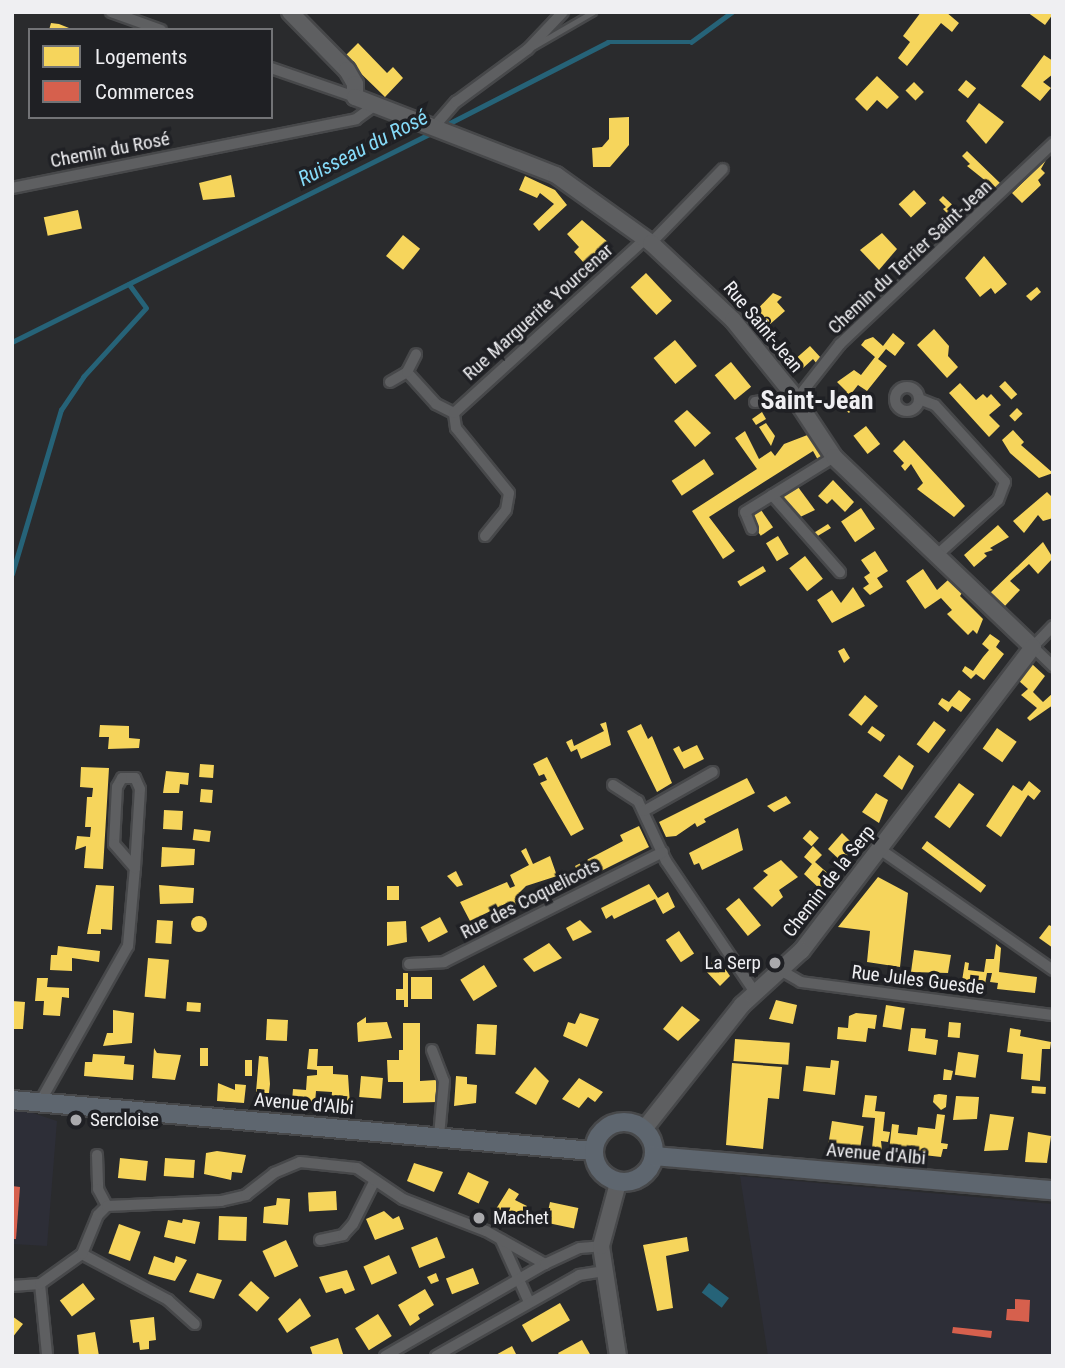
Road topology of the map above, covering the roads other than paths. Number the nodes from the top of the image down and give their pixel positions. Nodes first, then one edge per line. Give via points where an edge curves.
1 (111, 12) edge
2 (290, 12) edge
3 (563, 12) edge
4 (593, 12) edge
5 (155, 28) edge
6 (528, 49) junction
7 (273, 69) edge
8 (355, 97) junction
9 (375, 105) junction
10 (438, 130) junction
11 (1053, 144) edge
12 (723, 169) dead end
13 (12, 188) edge
14 (648, 241) junction
15 (416, 354) dead end
16 (407, 372) junction
17 (390, 382) dead end
18 (794, 396) junction
19 (919, 399) dead end
20 (755, 402) dead end
21 (454, 413) junction
22 (834, 457) junction
23 (772, 495) junction
24 (752, 529) dead end
25 (485, 536) dead end
26 (936, 556) junction
27 (840, 572) dead end
28 (1053, 626) edge
29 (1033, 647) junction
30 (1053, 666) edge
31 (713, 772) dead end
32 (613, 785) dead end
33 (644, 811) junction
34 (881, 850) junction
35 (663, 852) junction
36 (135, 868) junction
37 (409, 964) dead end
38 (1053, 970) edge
39 (782, 971) junction
40 (756, 994) junction
41 (1053, 1015) edge
42 (432, 1050) dead end
43 (12, 1100) edge
44 (40, 1102) junction
45 (644, 1129) junction
46 (439, 1136) junction
47 (593, 1150) junction
48 (97, 1154) dead end
49 (654, 1156) junction
50 (375, 1180) junction
51 (618, 1183) junction
52 (1053, 1190) edge
53 (107, 1206) junction
54 (320, 1240) dead end
55 (501, 1240) junction
56 (601, 1246) junction
57 (82, 1254) junction
58 (545, 1265) junction
59 (603, 1271) junction
60 (517, 1281) junction
61 (40, 1284) junction
62 (12, 1286) edge
63 (529, 1302) junction
64 (195, 1324) dead end
65 (47, 1354) dead end
66 (385, 1356) edge
67 (436, 1356) edge
68 (618, 1356) edge

1 - 5 street
2 - 8 street via 347,70 355,84
3 - 6 street
4 - 6 lane
6 - 10 street via 456,102
7 - 8 street
8 - 9 street, Rue Saint-Jean
9 - 10 street, Rue Saint-Jean
9 - 13 street, Chemin du Rosé via 356,119
10 - 14 street, Rue Saint-Jean via 556,175
11 - 18 street, Chemin du Terrier Saint-Jean via 840,344
12 - 14 street, Rue Marguerite Yourcenar
14 - 18 street, Rue Saint-Jean via 713,298
14 - 21 street, Rue Marguerite Yourcenar
15 - 16 street
16 - 17 street
16 - 21 street via 436,404
18 - 20 street
18 - 22 street, Rue Saint-Jean
19 - 26 street via 935,405 1005,482 998,500
21 - 25 street via 456,428 509,493 506,510
22 - 23 street
22 - 26 street, Rue Saint-Jean
23 - 24 street via 745,512
23 - 27 street
26 - 29 street, Rue Saint-Jean
28 - 29 street
29 - 30 street, Rue Saint-Jean
29 - 34 street, Chemin de la Serp
31 - 33 street
32 - 33 street via 638,801
33 - 35 street
34 - 38 street
34 - 39 street, Chemin de la Serp
35 - 37 street, Rue des Coquelicots via 444,962
35 - 40 street
36 - 36 street via 140,782 122,778 117,787 114,844
36 - 44 street via 128,946
39 - 40 street, Chemin de la Serp
39 - 41 street, Rue Jules Guesde via 807,984
40 - 45 street, Chemin de la Serp
42 - 46 street via 444,1081
43 - 44 main road, Avenue d'Albi
44 - 46 main road, Avenue d'Albi
45 - 47 main road via 616,1123 600,1133
45 - 49 main road via 653,1142
46 - 47 main road, Avenue d'Albi
47 - 51 main road via 597,1168
48 - 53 street via 98,1189
49 - 51 main road via 638,1180
49 - 52 main road, Avenue d'Albi
50 - 53 street via 357,1168 300,1162 274,1173 246,1195 221,1201
50 - 54 street via 343,1235
50 - 55 street via 410,1203
51 - 56 street
53 - 57 street
55 - 58 street
55 - 60 street
56 - 58 street via 580,1248
56 - 59 street
57 - 61 street
57 - 64 street via 168,1300
58 - 60 street
59 - 63 street via 579,1275
59 - 68 street
60 - 63 street
60 - 66 street
61 - 62 street
61 - 65 street
63 - 67 street

